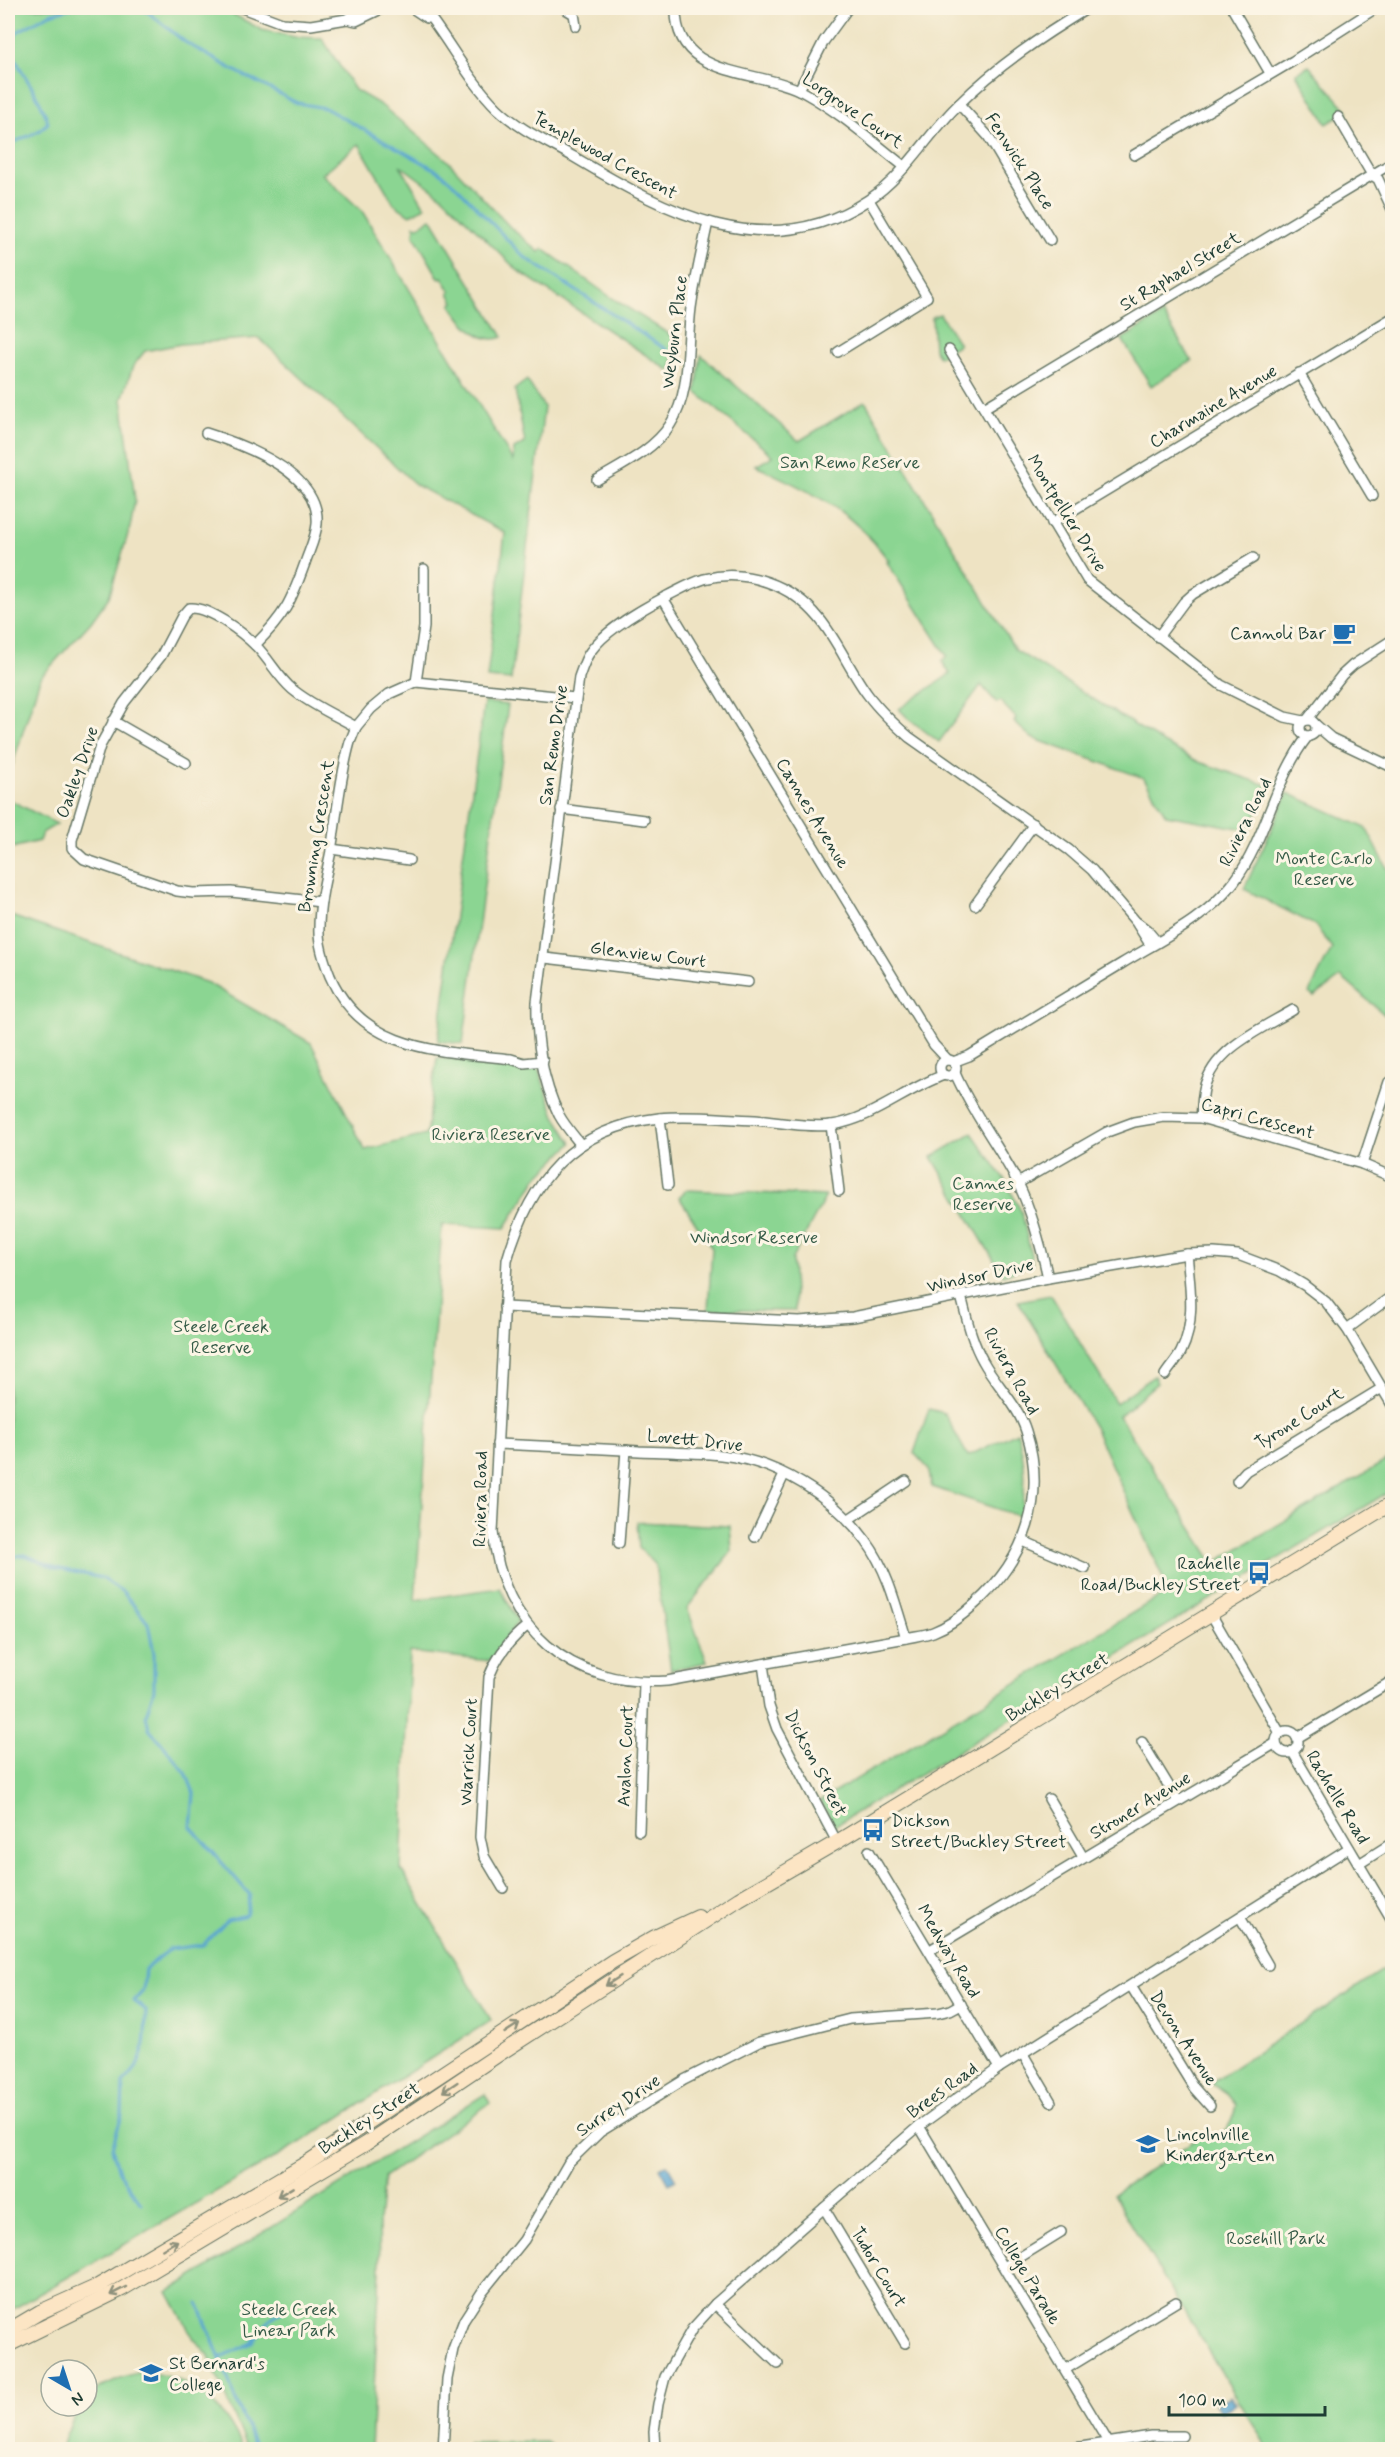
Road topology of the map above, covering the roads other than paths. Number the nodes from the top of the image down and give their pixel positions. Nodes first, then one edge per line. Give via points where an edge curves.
1 (242, 8) edge
2 (363, 8) edge
3 (383, 8) edge
4 (412, 8) edge
5 (423, 8) edge
6 (564, 8) edge
7 (583, 8) edge
8 (676, 8) edge
9 (848, 8) edge
10 (1088, 8) edge
11 (1232, 8) edge
12 (1376, 8) edge
13 (574, 14) junction
14 (347, 19) junction
15 (434, 23) junction
16 (576, 26) dead end
17 (1270, 73) junction
18 (799, 90) junction
19 (958, 104) junction
20 (1338, 117) dead end
21 (1134, 155) dead end
22 (1392, 163) edge
23 (905, 167) junction
24 (1372, 175) junction
25 (869, 200) junction
26 (1392, 209) edge
27 (708, 222) junction
28 (1050, 240) dead end
29 (1392, 318) edge
30 (949, 351) dead end
31 (838, 352) dead end
32 (1299, 373) junction
33 (984, 408) junction
34 (206, 433) dead end
35 (597, 480) dead end
36 (1372, 496) dead end
37 (1052, 523) junction
38 (1253, 558) dead end
39 (424, 569) dead end
40 (663, 598) junction
41 (1158, 637) junction
42 (1392, 640) edge
43 (255, 645) junction
44 (416, 682) junction
45 (575, 698) junction
46 (113, 721) junction
47 (356, 727) junction
48 (1308, 728) junction
49 (186, 763) dead end
50 (1392, 767) edge
51 (561, 809) junction
52 (644, 820) dead end
53 (1034, 824) junction
54 (331, 849) junction
55 (410, 860) dead end
56 (321, 902) junction
57 (975, 905) dead end
58 (1154, 944) junction
59 (544, 958) junction
60 (748, 982) dead end
61 (1293, 1010) dead end
62 (542, 1057) junction
63 (948, 1069) junction
64 (1389, 1082) dead end
65 (660, 1118) junction
66 (1201, 1118) junction
67 (831, 1125) junction
68 (580, 1146) junction
69 (1362, 1164) junction
70 (1392, 1177) edge
71 (1018, 1184) junction
72 (668, 1185) dead end
73 (839, 1191) dead end
74 (1187, 1254) junction
75 (1048, 1278) junction
76 (961, 1296) junction
77 (1392, 1296) edge
78 (504, 1307) junction
79 (1347, 1329) junction
80 (1165, 1375) dead end
81 (1382, 1388) junction
82 (1392, 1405) edge
83 (497, 1444) junction
84 (626, 1450) junction
85 (784, 1474) junction
86 (906, 1481) dead end
87 (1237, 1481) dead end
88 (1392, 1503) edge
89 (849, 1519) junction
90 (755, 1537) dead end
91 (1023, 1541) junction
92 (619, 1543) dead end
93 (1085, 1568) dead end
94 (1211, 1614) junction
95 (527, 1626) junction
96 (906, 1638) junction
97 (763, 1664) junction
98 (1392, 1681) edge
99 (644, 1683) junction
100 (1280, 1733) junction
101 (1297, 1738) junction
102 (1142, 1742) dead end
103 (1276, 1743) junction
104 (1292, 1751) junction
105 (1050, 1799) dead end
106 (1178, 1801) junction
107 (639, 1831) dead end
108 (837, 1842) junction
109 (1392, 1843) edge
110 (1349, 1848) junction
111 (869, 1851) dead end
112 (1083, 1857) junction
113 (1359, 1864) junction
114 (503, 1888) dead end
115 (739, 1899) junction
116 (1240, 1917) junction
117 (1392, 1920) edge
118 (930, 1950) junction
119 (1268, 1965) dead end
120 (1131, 1986) junction
121 (961, 2004) junction
122 (1023, 2054) junction
123 (999, 2068) junction
124 (1051, 2102) dead end
125 (1210, 2106) dead end
126 (919, 2126) junction
127 (824, 2208) junction
128 (1061, 2232) dead end
129 (1004, 2267) junction
130 (1176, 2302) dead end
131 (715, 2304) junction
132 (8, 2331) edge
133 (905, 2343) dead end
134 (8, 2346) edge
135 (778, 2364) dead end
136 (1066, 2369) junction
137 (1182, 2436) dead end
138 (1108, 2442) junction
139 (443, 2450) edge
140 (655, 2450) edge
141 (1062, 2450) edge

1 - 14 street via 282,23 311,25
2 - 14 street
3 - 14 street via 356,21
4 - 15 street, Templewood Crescent
5 - 15 street, Templewood Crescent
6 - 13 street
7 - 13 street
8 - 18 street, Lorgrove Court via 681,34 703,60 727,71
9 - 18 street via 824,41
10 - 19 street, Templewood Crescent via 1023,50
11 - 17 street
12 - 17 street
13 - 16 street
15 - 27 street, Templewood Crescent via 477,85 514,123 658,205
17 - 21 street
18 - 23 street, Lorgrove Court
19 - 23 street, Templewood Crescent
19 - 28 street, Fenwick Place via 988,136
20 - 24 street
22 - 24 street, St Raphael Street
23 - 25 street, Templewood Crescent
24 - 26 street
24 - 33 street, St Raphael Street
25 - 27 street, Templewood Crescent via 805,227 740,230
25 - 31 street via 927,297
27 - 35 street, Weyburn Place via 692,304 686,380 678,410 652,444
29 - 32 street, Charmaine Avenue
30 - 33 street, Montpellier Drive
32 - 36 street
32 - 37 street, Charmaine Avenue
33 - 37 street, Montpellier Drive
34 - 43 street via 263,454 307,490 314,506 314,539 293,595 285,613
37 - 41 street, Montpellier Drive via 1087,580
38 - 41 street via 1184,602
39 - 44 street via 424,627
40 - 45 street, San Remo Drive via 604,636 589,654
40 - 53 street, San Remo Drive via 704,579 729,576 754,578 781,587 820,620 868,695 889,719
40 - 63 street, Cannes Avenue
41 - 48 street, Montpellier Drive via 1221,685
42 - 48 street, Riviera Road via 1353,665 1332,686
43 - 46 street, Oakley Drive via 205,610 189,609 161,656
43 - 47 street, Oakley Drive via 291,688
44 - 45 street, Browning Crescent
44 - 47 street, Browning Crescent via 389,694
45 - 51 street, San Remo Drive
46 - 49 street
46 - 56 street, Oakley Drive via 100,746 72,840 76,855 177,891 231,892
47 - 54 street, Browning Crescent via 346,757
48 - 50 street, Montpellier Drive
48 - 58 street, Riviera Road via 1248,861 1234,882 1208,909
51 - 52 street
51 - 59 street, San Remo Drive
53 - 57 street
53 - 58 street, San Remo Drive via 1092,870 1136,922 1148,930
54 - 55 street
54 - 56 street, Browning Crescent
56 - 62 street, Browning Crescent via 318,930 324,961 336,989 353,1012 374,1029 427,1049 524,1063
58 - 63 street, Riviera Road
59 - 60 street, Glenview Court
59 - 62 street, San Remo Drive via 537,1002
61 - 66 street via 1225,1053 1204,1088
62 - 68 street, San Remo Drive via 560,1116
63 - 67 street, Riviera Road via 876,1111
63 - 71 street, Cannes Avenue
64 - 69 street
65 - 67 street, Riviera Road
65 - 68 street, Riviera Road via 629,1123
65 - 72 street
66 - 69 street, Capri Crescent
66 - 71 street, Capri Crescent via 1164,1117 1134,1122 1089,1141
67 - 73 street
68 - 78 street, Riviera Road via 546,1176 529,1202 507,1260
69 - 70 street, Capri Crescent
71 - 75 street, Cannes Avenue via 1032,1215
74 - 75 street, Windsor Drive
74 - 79 street, Windsor Drive via 1238,1255 1280,1271 1326,1302
74 - 80 street via 1188,1329 1182,1351
75 - 76 street, Windsor Drive
76 - 78 street, Windsor Drive via 853,1317 799,1321
76 - 91 street, Riviera Road via 972,1338 984,1363 1018,1412 1026,1431 1034,1487
77 - 79 street
78 - 83 street, Riviera Road
79 - 81 street, Windsor Drive
81 - 82 street, Windsor Drive
81 - 87 street, Tyrone Court via 1246,1471
83 - 84 street, Lovett Drive
83 - 95 street, Riviera Road via 495,1553 507,1592
84 - 85 street, Lovett Drive via 722,1455
84 - 92 street
85 - 89 street, Lovett Drive
85 - 90 street
86 - 89 street
88 - 94 main road, Buckley Street
89 - 96 street, Lovett Drive via 883,1571
91 - 93 street
91 - 96 street, Riviera Road via 1008,1569 962,1616 933,1632
94 - 100 street
94 - 108 main road, Buckley Street
95 - 99 street, Riviera Road via 578,1666 619,1680
95 - 114 street, Warrick Court via 495,1660 489,1677 480,1838 484,1856
96 - 97 street, Riviera Road
97 - 99 street, Riviera Road
97 - 108 street, Dickson Street via 777,1729
98 - 101 street
99 - 107 street, Avalon Court
100 - 101 street via 1290,1732
100 - 103 street
101 - 104 street
102 - 106 street
103 - 104 street via 1282,1752
103 - 106 street, Stroner Avenue
104 - 110 street, Rachelle Road
105 - 112 street
106 - 112 street, Stroner Avenue
108 - 115 main road, Buckley Street
109 - 113 street
110 - 113 street, Rachelle Road
110 - 116 street, Brees Road
111 - 118 street, Medway Road
112 - 118 street, Stroner Avenue
113 - 117 street, Rachelle Road
132 -> 115 main road, Buckley Street via 98,2286 285,2176 614,1961
115 -> 134 main road, Buckley Street via 365,2144 122,2289
116 - 119 street
116 - 120 street, Brees Road
118 - 121 street, Medway Road
120 - 122 street, Brees Road
120 - 125 street, Devon Avenue via 1194,2088
121 - 123 street, Medway Road
121 - 139 street, Surrey Drive via 938,2013 850,2019 759,2042 684,2080 600,2132 569,2162 524,2240 464,2320 447,2379
122 - 123 street, Brees Road
122 - 124 street
123 - 126 street, Brees Road
126 - 127 street, Brees Road
126 - 129 street, College Parade
127 - 131 street, Brees Road
127 - 133 street, Tudor Court
128 - 129 street
129 - 136 street, College Parade
130 - 136 street
131 - 135 street
131 - 140 street, Brees Road via 692,2329 665,2377 654,2431
136 - 138 street, College Parade
137 - 138 street
138 - 141 street

